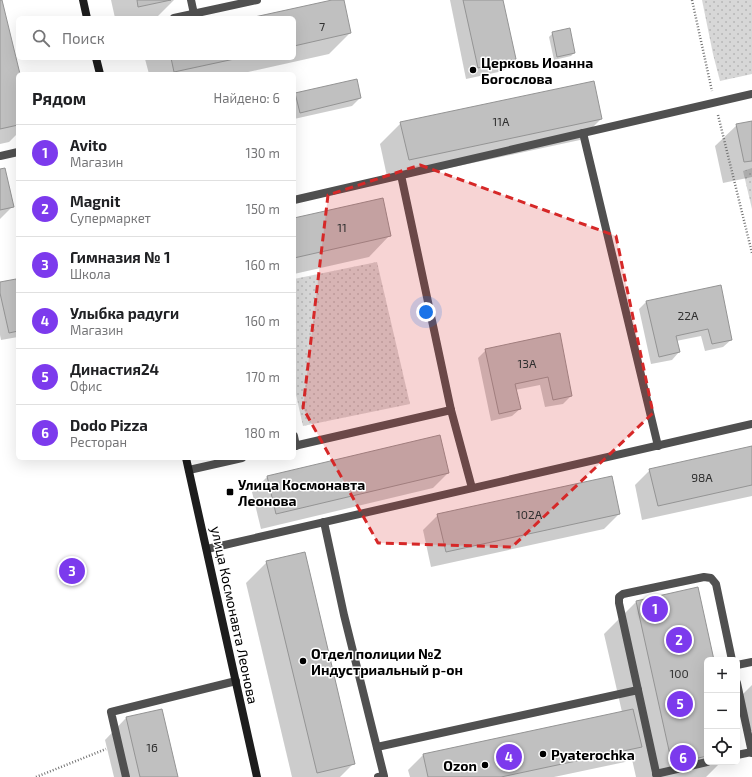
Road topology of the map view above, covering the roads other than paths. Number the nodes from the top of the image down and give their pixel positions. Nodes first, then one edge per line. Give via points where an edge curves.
1 (83, 0) edge
2 (191, 0) edge
3 (258, 0) edge
4 (194, 14) junction
5 (87, 16) edge
6 (184, 16) edge
7 (96, 60) edge
8 (100, 72) edge
9 (752, 94) edge
10 (583, 133) junction
11 (16, 152) edge
12 (0, 156) edge
13 (401, 175) junction
14 (296, 200) edge
15 (451, 410) junction
16 (752, 424) edge
17 (296, 446) edge
18 (658, 446) junction
19 (186, 460) edge
20 (233, 460) edge
21 (189, 470) junction
22 (472, 488) junction
23 (324, 522) junction
24 (207, 549) junction
25 (731, 657) edge
26 (752, 662) edge
27 (740, 664) edge
28 (236, 681) junction
29 (638, 690) junction
30 (739, 693) edge
31 (377, 747) junction
32 (752, 752) edge
33 (740, 754) edge
34 (704, 763) edge
35 (656, 775) edge
36 (126, 777) edge
37 (257, 777) edge
38 (378, 777) edge

1 - 5 main road
2 - 4 lane
3 - 4 lane
4 - 6 lane
7 - 8 main road
9 - 10 lane
10 - 13 lane
10 - 18 lane
11 - 12 lane
13 - 14 lane
13 - 15 lane
15 - 17 lane
15 - 22 lane
16 - 18 lane
18 - 22 lane
19 - 21 main road, улица Космонавта Леонова
20 - 21 lane
21 - 24 main road, улица Космонавта Леонова
22 - 23 lane
23 - 24 lane
23 - 31 lane
24 - 28 main road, улица Космонавта Леонова
25 - 29 lane via 716,584 711,578 704,577 623,594 619,597 619,602
26 - 27 lane
28 - 36 lane via 111,712
28 - 37 main road, улица Космонавта Леонова
29 - 31 lane
29 - 35 lane
30 - 32 lane
31 - 38 lane via 384,776
32 - 33 lane
34 - 35 lane

